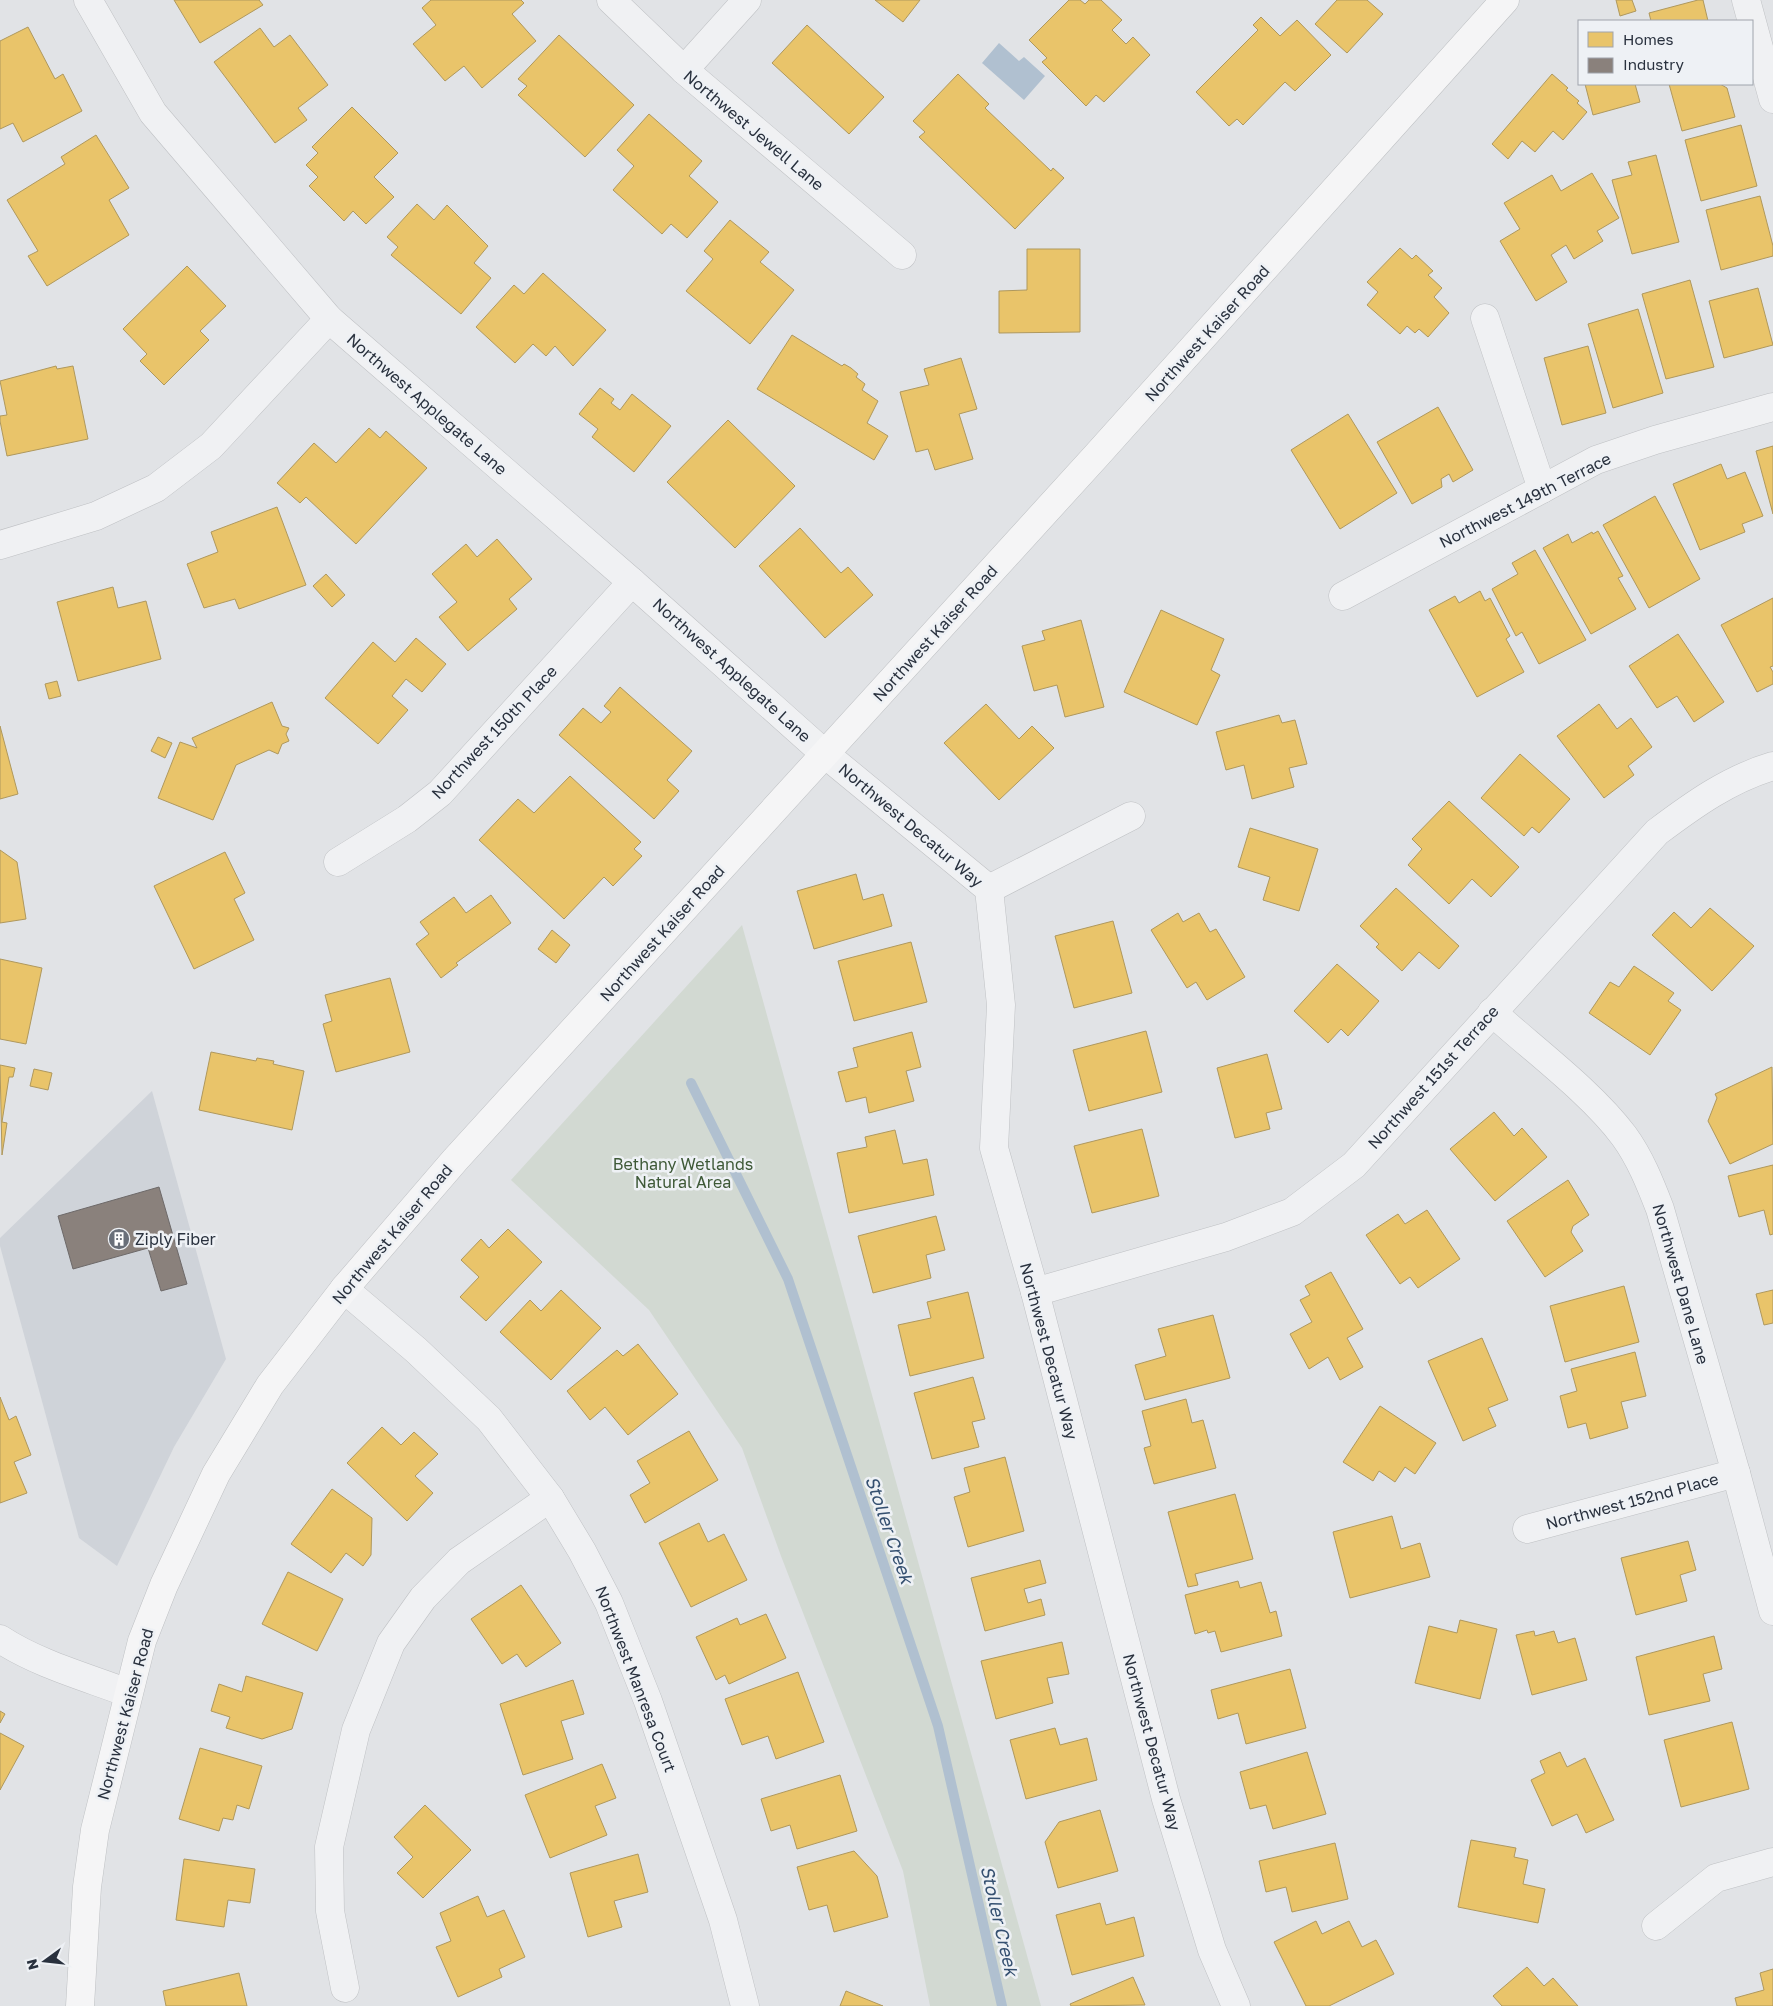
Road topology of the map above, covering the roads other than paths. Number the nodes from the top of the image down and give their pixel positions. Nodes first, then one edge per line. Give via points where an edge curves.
1 (88, 0) edge
2 (611, 0) edge
3 (748, 0) edge
4 (1505, 0) edge
5 (1746, 0) edge
6 (1751, 20) edge
7 (1753, 26) edge
8 (684, 70) junction
9 (1773, 99) edge
10 (902, 255) dead end
11 (1485, 318) dead end
12 (329, 319) junction
13 (1773, 407) edge
14 (1542, 489) junction
15 (0, 545) edge
16 (632, 582) junction
17 (1343, 596) dead end
18 (825, 754) junction
19 (1773, 766) edge
20 (1131, 816) dead end
21 (338, 862) dead end
22 (989, 889) junction
23 (1492, 1012) junction
24 (344, 1289) junction
25 (1034, 1292) junction
26 (1736, 1472) junction
27 (550, 1498) junction
28 (1527, 1529) dead end
29 (1773, 1611) edge
30 (0, 1640) edge
31 (128, 1693) junction
32 (1773, 1862) edge
33 (1656, 1926) dead end
34 (345, 1988) dead end
35 (80, 2006) edge
36 (745, 2006) edge
37 (1236, 2006) edge

1 - 12 street, Northwest Applegate Lane via 153,113
2 - 8 street, Northwest Jewell Lane
3 - 8 street
4 - 18 main road, Northwest Kaiser Road
5 - 6 street
7 - 9 street
8 - 10 street, Northwest Jewell Lane
11 - 14 street
12 - 15 street via 211,446 156,488 96,516
12 - 16 street, Northwest Applegate Lane
13 - 14 street, Northwest 149th Terrace via 1664,437 1596,460
14 - 17 street, Northwest 149th Terrace
16 - 18 street, Northwest Applegate Lane
16 - 21 street, Northwest 150th Place via 440,793
18 - 22 street, Northwest Decatur Way
18 - 24 main road, Northwest Kaiser Road via 455,1160
19 - 23 street, Northwest 151st Terrace via 1726,785 1656,832
20 - 22 street
22 - 25 street, Northwest Decatur Way via 1001,1005 994,1148
23 - 25 street, Northwest 151st Terrace via 1354,1165 1292,1212 1226,1237
23 - 26 street, Northwest Dane Lane via 1601,1110 1624,1137 1645,1170 1660,1209
24 - 27 street, Northwest Manresa Court via 416,1350 489,1420
24 - 31 main road, Northwest Kaiser Road via 270,1385 216,1474 164,1585 142,1641
25 - 37 street, Northwest Decatur Way via 1166,1799 1212,1950
26 - 28 street, Northwest 152nd Place
26 - 29 street, Northwest Dane Lane
27 - 34 street via 460,1561 422,1598 391,1644 356,1730 329,1848 330,1911
27 - 36 street, Northwest Manresa Court via 609,1603 648,1701 723,1920
30 - 31 street via 56,1666
31 - 35 main road, Northwest Kaiser Road via 95,1830 87,1887
32 - 33 street via 1716,1878

